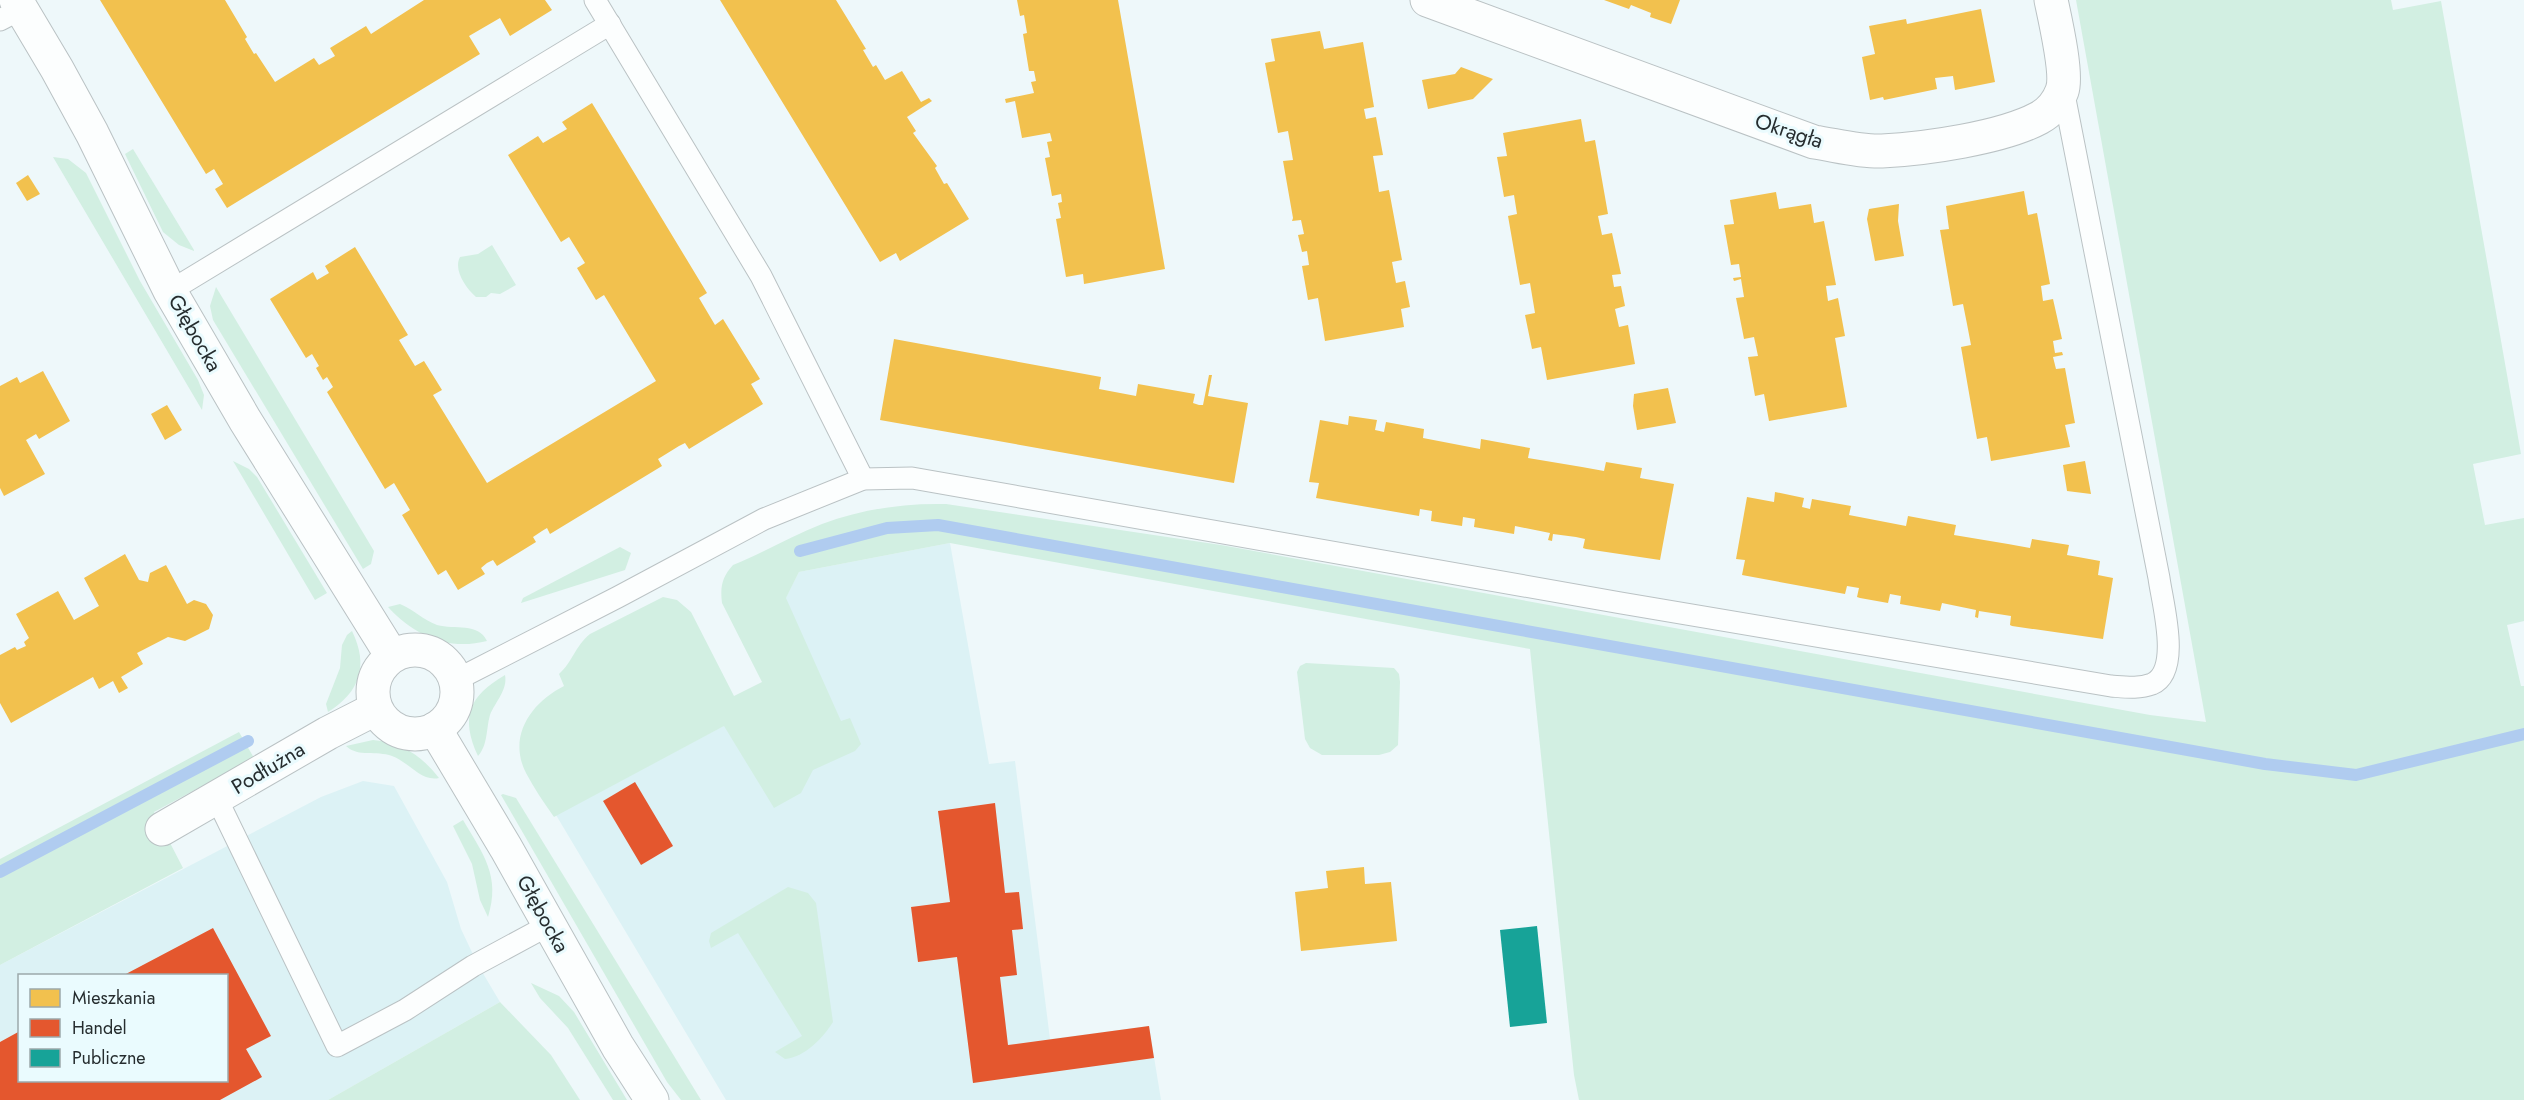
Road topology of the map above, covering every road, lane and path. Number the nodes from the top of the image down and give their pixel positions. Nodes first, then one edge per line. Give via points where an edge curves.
1 (595, 0) edge
2 (1426, 0) edge
3 (2051, 0) edge
4 (12, 10) edge
5 (610, 24) junction
6 (2063, 89) junction
7 (170, 291) junction
8 (863, 479) junction
9 (392, 656) junction
10 (456, 680) junction
11 (375, 709) junction
12 (435, 729) junction
13 (217, 799) junction
14 (162, 829) dead end
15 (549, 925) junction
16 (652, 1100) edge

1 - 5 lane
2 - 6 street, Okrągła via 1814,142 1880,152 2003,132 2040,118 2054,106
3 - 6 street
4 - 7 street, Głębocka via 92,134
5 - 7 lane
5 - 8 lane via 760,276
6 - 8 lane via 2159,578 2170,654 2155,683 2140,688 1621,603 944,483 912,478
7 - 9 street, Głębocka
8 - 10 lane via 764,519
9 - 10 street via 425,650 444,661
9 - 11 street via 374,680
10 - 12 street via 454,708
11 - 12 street via 395,730 422,734
11 - 13 street, Podłużna
12 - 15 street, Głębocka
13 - 14 street, Podłużna
13 - 15 lane via 337,1046
15 - 16 street, Głębocka

